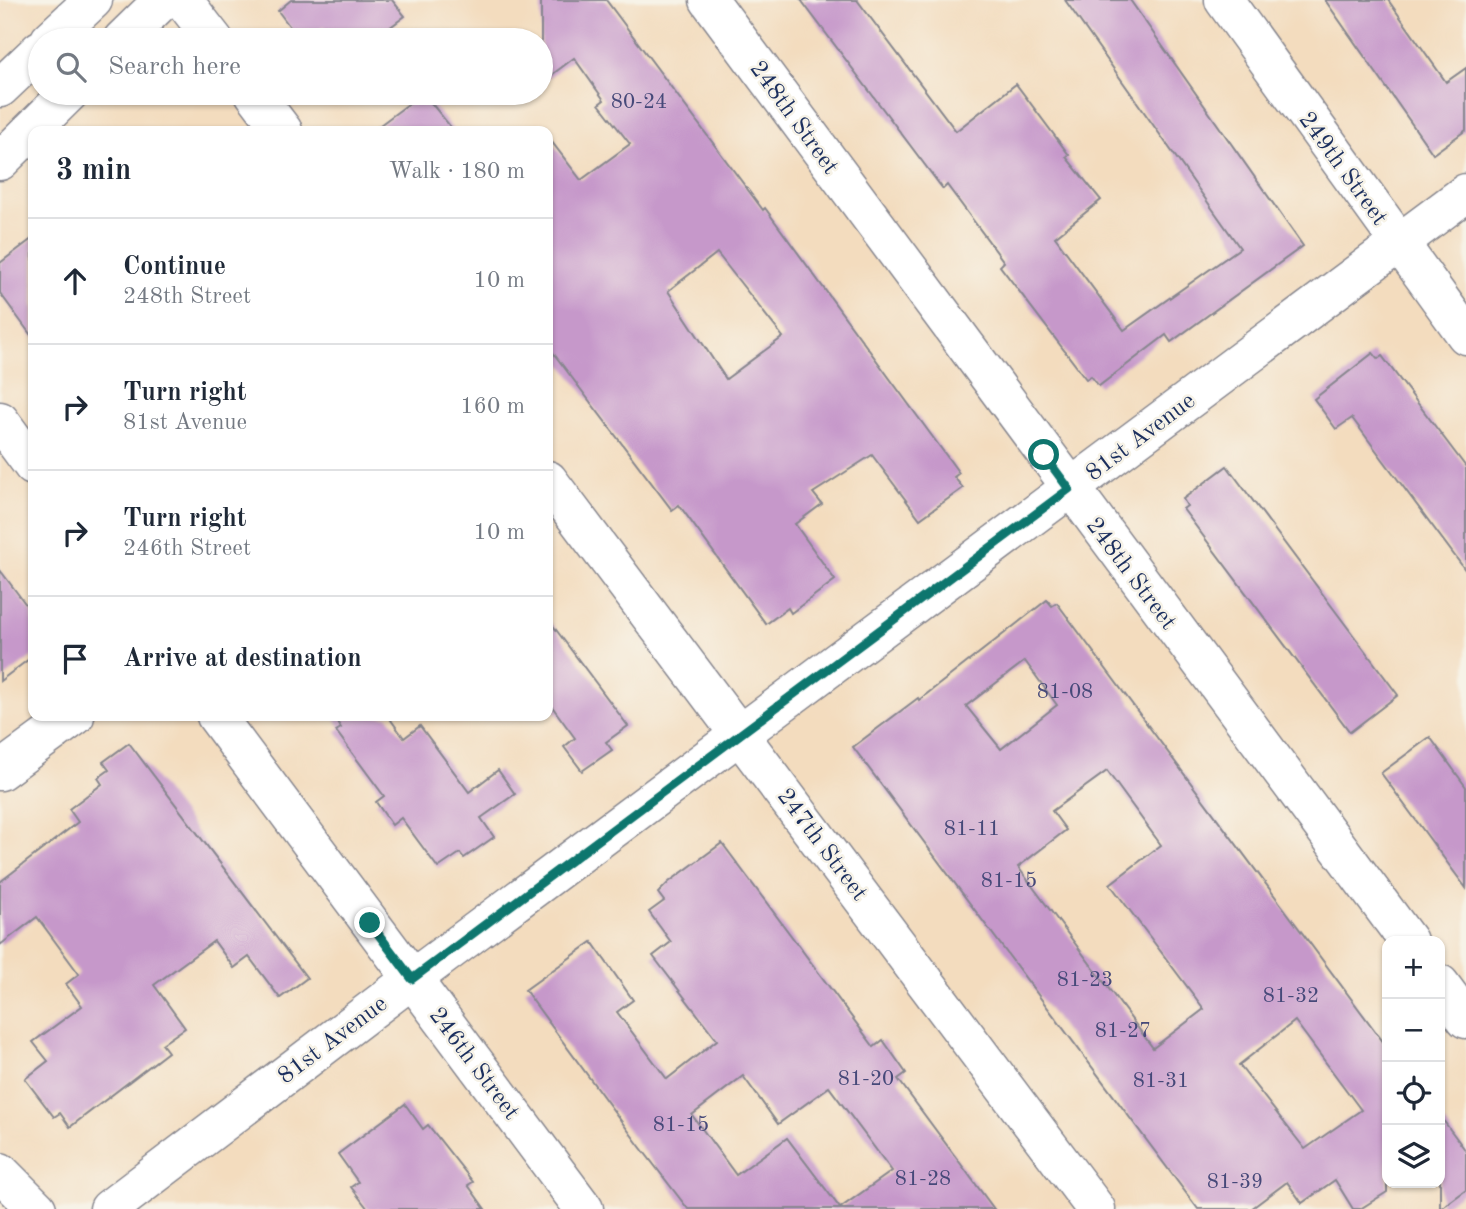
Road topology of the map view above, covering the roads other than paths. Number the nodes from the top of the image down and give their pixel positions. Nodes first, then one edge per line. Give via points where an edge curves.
1 (93, 0) edge
2 (163, 0) edge
3 (183, 0) edge
4 (709, 0) edge
5 (1224, 0) edge
6 (63, 28) edge
7 (134, 28) edge
8 (205, 28) edge
9 (28, 61) edge
10 (0, 88) edge
11 (57, 105) edge
12 (263, 105) edge
13 (36, 126) edge
14 (279, 126) edge
15 (28, 133) edge
16 (0, 161) edge
17 (1466, 193) edge
18 (1398, 244) junction
19 (1466, 335) edge
20 (0, 421) edge
21 (28, 459) edge
22 (553, 487) edge
23 (1069, 489) junction
24 (68, 721) edge
25 (220, 721) edge
26 (741, 735) junction
27 (0, 772) edge
28 (1404, 936) edge
29 (412, 979) junction
30 (1445, 991) edge
31 (1466, 1019) edge
32 (0, 1172) edge
33 (37, 1209) edge
34 (109, 1209) edge
35 (584, 1209) edge
36 (1096, 1209) edge

1 - 6 street
2 - 7 street
3 - 8 street
4 - 23 street, 248th Street
5 - 18 street, 249th Street
9 - 10 street
11 - 13 street
12 - 14 street
15 - 16 street
17 - 18 street, 81st Avenue
18 - 19 street, 249th Street
18 - 23 street, 81st Avenue
20 - 21 street
22 - 26 street, 247th Street
23 - 26 street, 81st Avenue
23 - 28 street, 248th Street
24 - 27 street
25 - 29 street, 246th Street
26 - 29 street, 81st Avenue
26 - 36 street, 247th Street
29 - 34 street, 81st Avenue
29 - 35 street, 246th Street
30 - 31 street
32 - 33 street

